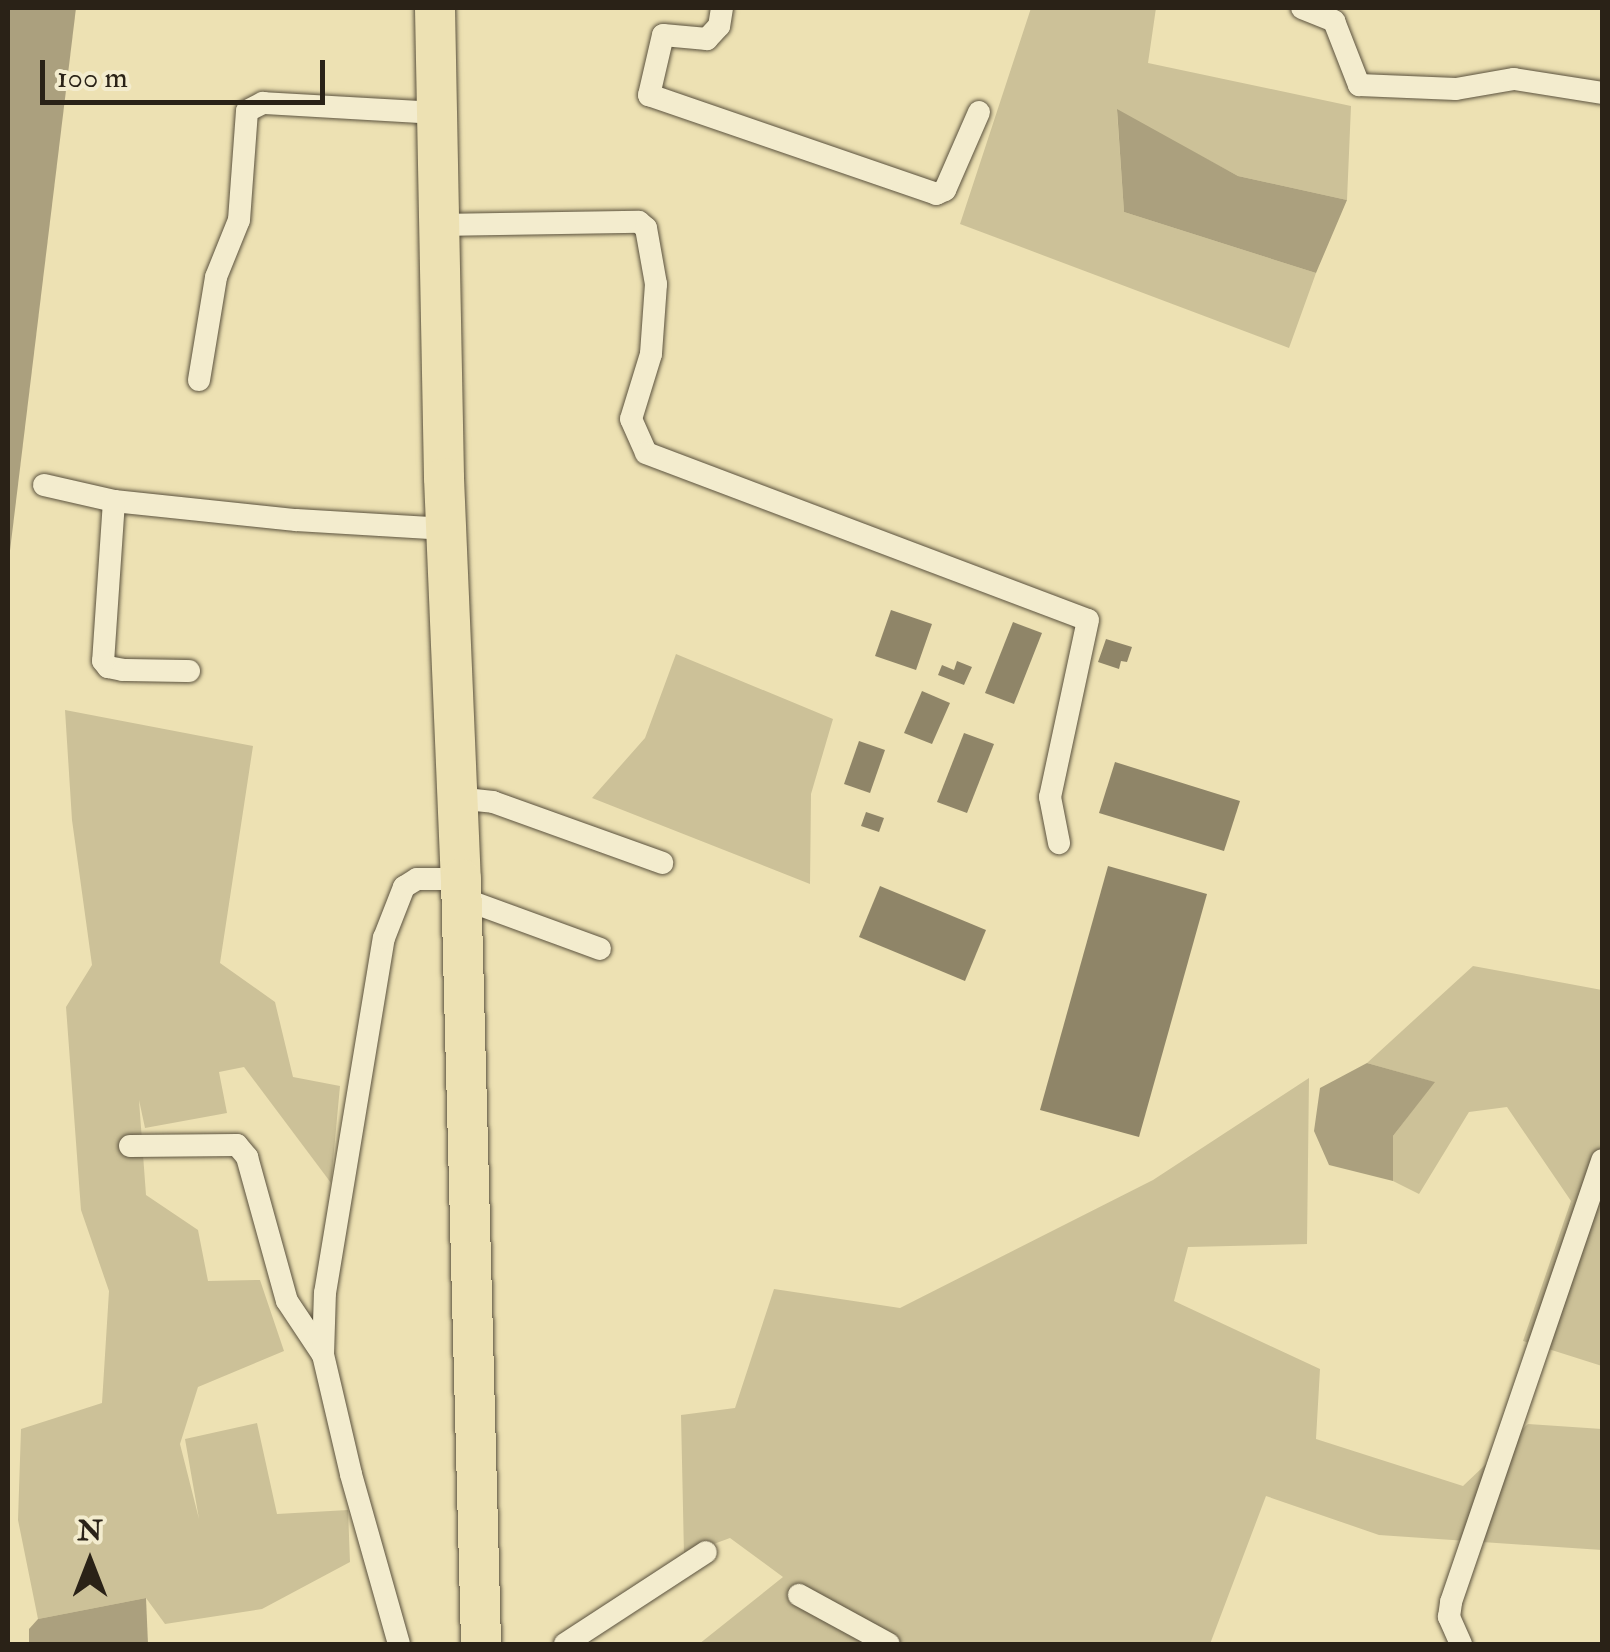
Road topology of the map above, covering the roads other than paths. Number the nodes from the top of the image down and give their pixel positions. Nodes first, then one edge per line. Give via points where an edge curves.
1 (435, 8) edge
2 (722, 8) edge
3 (1302, 8) edge
4 (1602, 93) edge
5 (979, 112) dead end
6 (436, 113) junction
7 (438, 224) junction
8 (200, 380) dead end
9 (44, 485) dead end
10 (114, 502) junction
11 (446, 529) junction
12 (189, 672) dead end
13 (456, 798) junction
14 (1059, 843) dead end
15 (662, 863) dead end
16 (461, 888) junction
17 (600, 949) dead end
18 (130, 1146) dead end
19 (1602, 1160) edge
20 (323, 1355) junction
21 (706, 1552) dead end
22 (799, 1594) dead end
23 (399, 1644) edge
24 (480, 1644) edge
25 (565, 1644) edge
26 (889, 1644) edge
27 (1461, 1644) edge

1 - 6 highway
2 - 5 street via 719,26 707,39 663,35 648,94 936,194 945,190
3 - 4 street via 1334,21 1358,84 1456,89 1514,79
6 - 7 highway
6 - 8 street via 263,103 247,111 239,220 216,277
7 - 11 highway
7 - 14 street via 639,222 649,238 656,284 651,354 631,419 646,453 1088,620 1050,798
9 - 10 street
10 - 11 street
10 - 12 street via 103,661 123,670
11 - 13 highway
13 - 15 street via 493,802
13 - 16 highway
16 - 17 street
16 - 20 street via 417,880 404,887 384,938 325,1293
16 - 24 highway
18 - 20 street via 237,1144 247,1157 287,1301
19 - 27 street via 1451,1602 1449,1617
20 - 23 street
21 - 25 street
22 - 26 street

